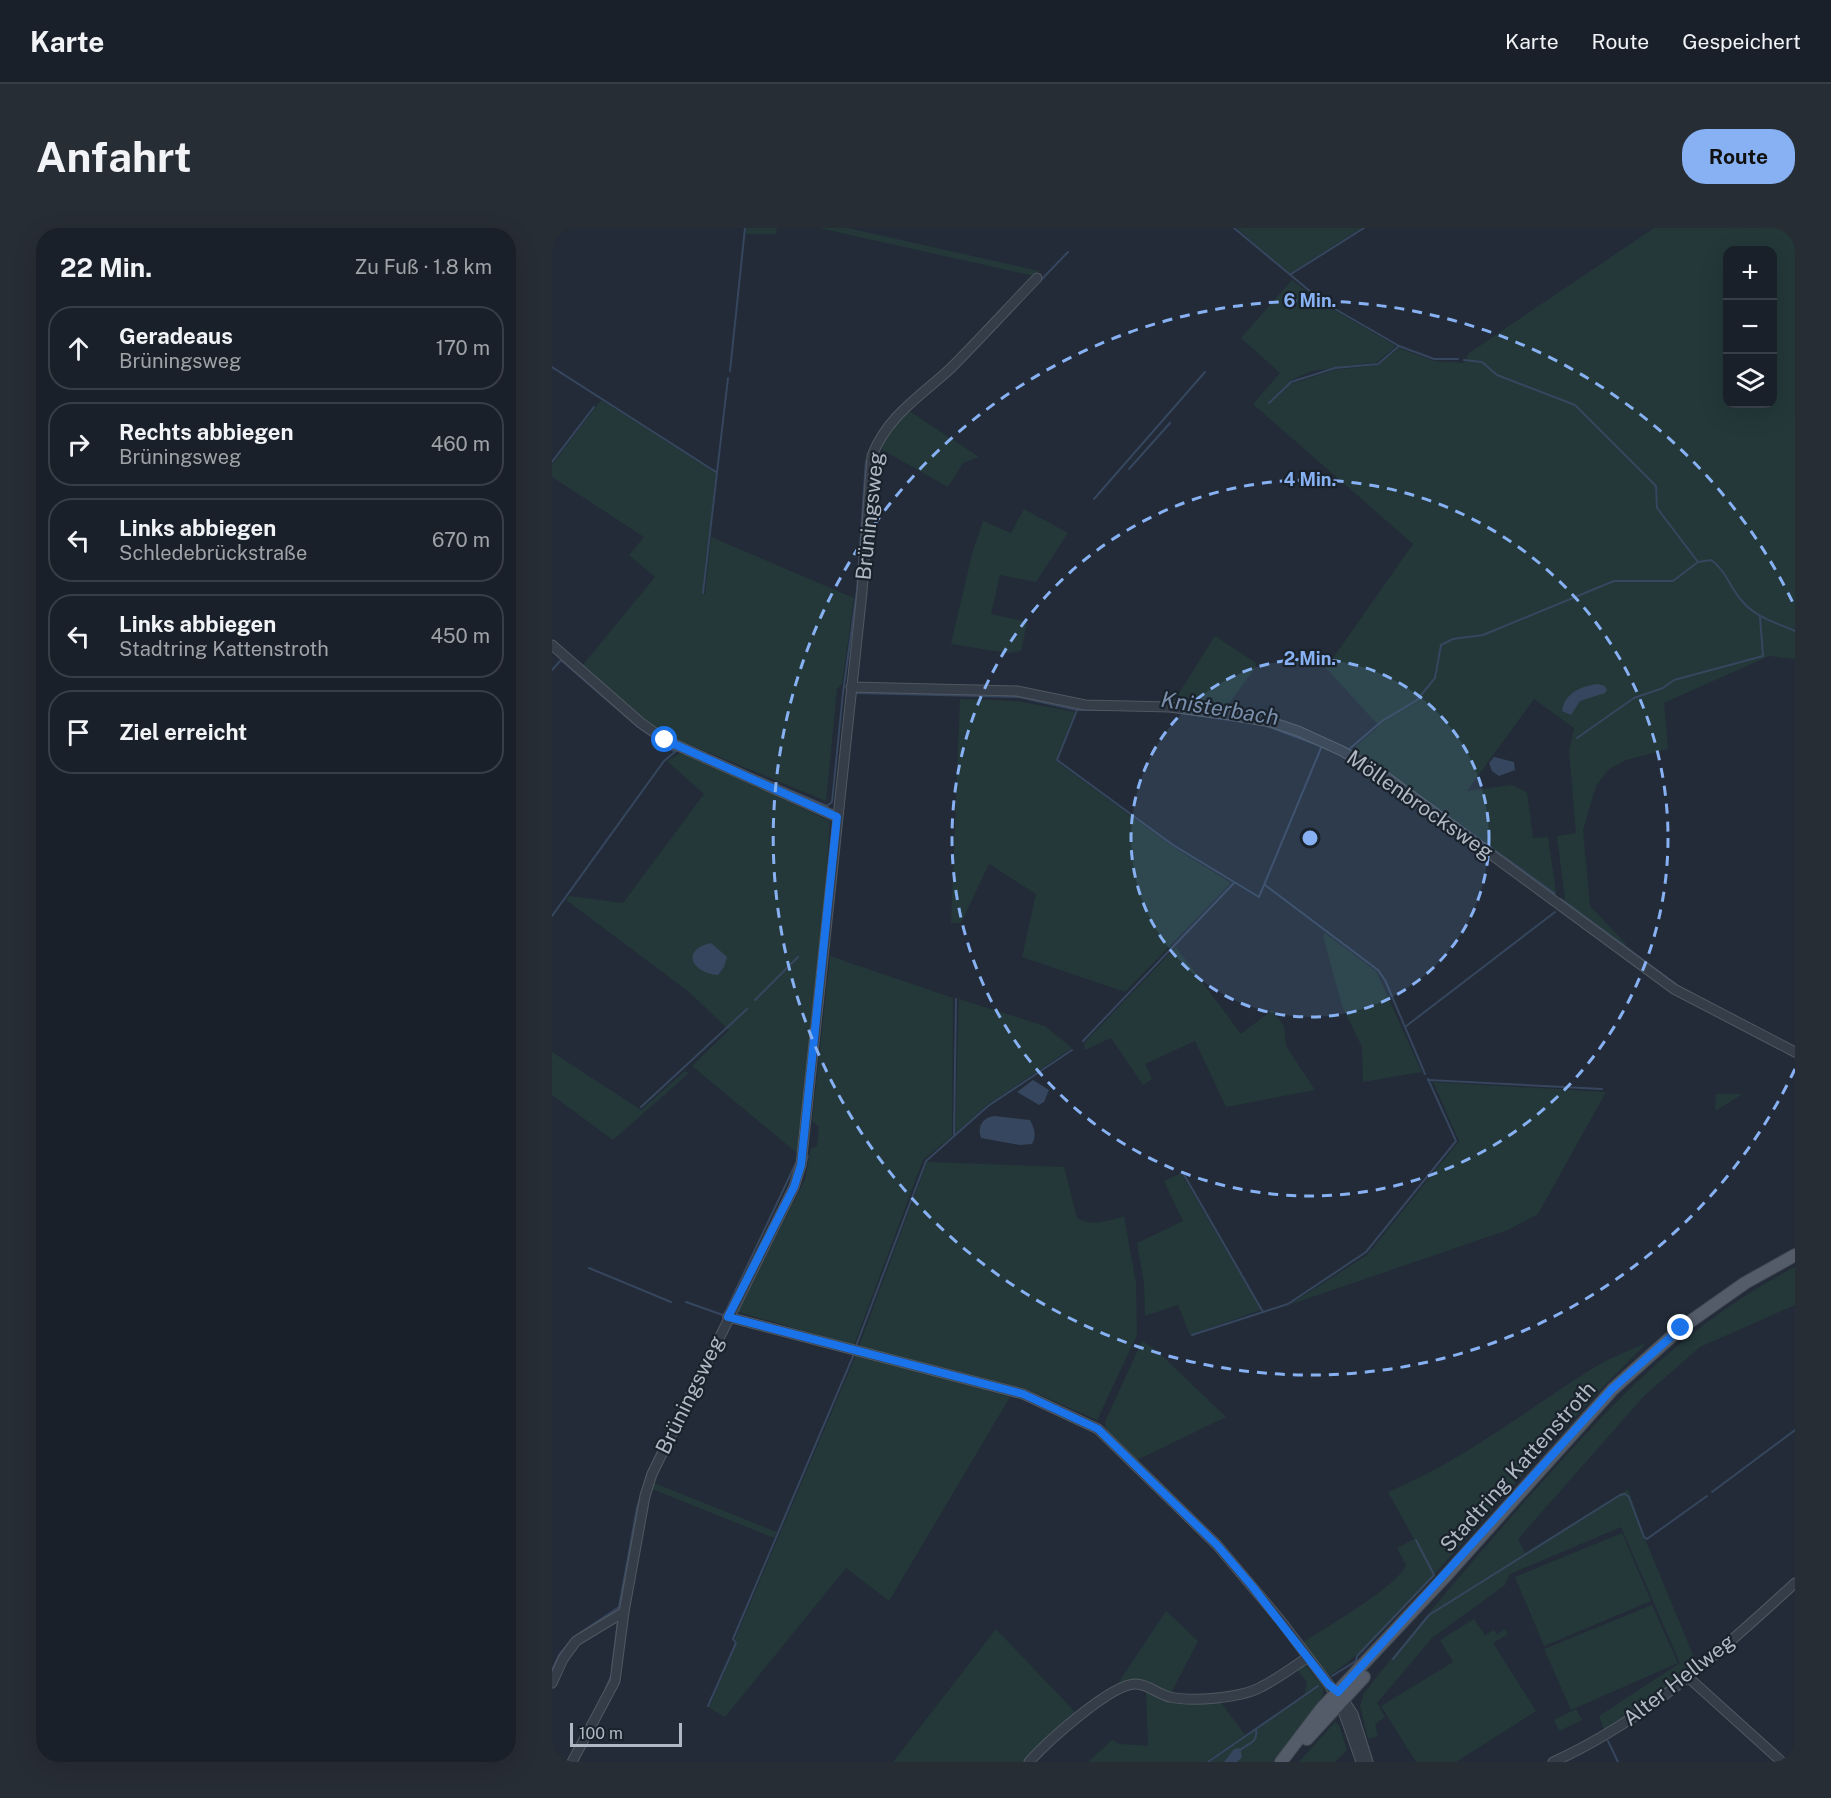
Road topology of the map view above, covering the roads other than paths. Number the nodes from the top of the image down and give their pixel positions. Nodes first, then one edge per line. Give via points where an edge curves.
1 (1037, 278) dead end
2 (552, 645) edge
3 (851, 687) junction
4 (837, 817) junction
5 (1795, 1052) edge
6 (1795, 1255) edge
7 (728, 1317) junction
8 (1795, 1583) edge
9 (624, 1611) junction
10 (1308, 1657) junction
11 (1689, 1678) junction
12 (552, 1683) edge
13 (1337, 1695) junction
14 (572, 1762) edge
15 (1029, 1762) edge
16 (1281, 1762) edge
17 (1286, 1762) edge
18 (1361, 1762) edge
19 (1368, 1762) edge
20 (1553, 1762) edge
21 (1782, 1762) edge

1 - 3 street, Brüningsweg via 879,438 872,456
2 - 4 street via 665,740
3 - 4 street, Brüningsweg
3 - 5 street, Möllenbrocksweg via 1017,691 1085,705 1170,707 1271,722 1345,752 1674,989
4 - 7 street, Brüningsweg via 801,1165 794,1187
6 - 13 main road, Stadtring Kattenstroth via 1720,1299 1612,1389
7 - 9 street, Brüningsweg via 652,1474
7 - 10 street via 1023,1394 1098,1429 1217,1545
8 - 11 street, Alter Hellweg
9 - 12 street via 576,1641
9 - 14 street, Brüningsweg via 615,1681
10 - 13 street
10 - 15 street via 1246,1693 1180,1698 1136,1684 1125,1686 1078,1716
11 - 20 street, Alter Hellweg via 1625,1724
11 - 21 street
13 - 16 main road, Stadtring Kattenstroth
13 - 17 main road, Stadtring Kattenstroth
13 - 18 street
13 - 19 street via 1353,1714

